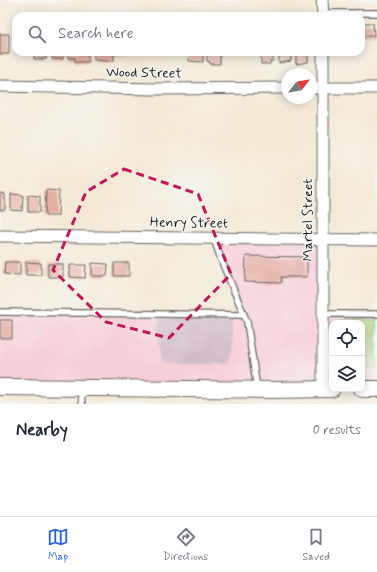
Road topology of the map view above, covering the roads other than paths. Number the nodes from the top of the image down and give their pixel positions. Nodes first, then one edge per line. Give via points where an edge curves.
1 (322, 0) edge
2 (322, 12) edge
3 (365, 13) edge
4 (377, 13) edge
5 (322, 56) edge
6 (0, 86) edge
7 (281, 88) edge
8 (317, 88) edge
9 (322, 88) junction
10 (377, 88) edge
11 (0, 236) edge
12 (214, 239) junction
13 (324, 240) junction
14 (377, 240) edge
15 (0, 312) edge
16 (323, 314) junction
17 (377, 314) edge
18 (244, 315) junction
19 (0, 387) edge
20 (81, 388) junction
21 (328, 389) edge
22 (365, 389) edge
23 (377, 389) edge
24 (257, 390) junction
25 (82, 404) edge

1 - 2 street
3 - 4 lane
5 - 9 street, Martel Street
6 - 7 street, Wood Street
8 - 9 street
9 - 10 street
9 - 13 street, Martel Street
11 - 12 street, Henry Street
12 - 13 street, Henry Street
12 - 18 lane
13 - 14 street, Henry Street
13 - 16 street, Martel Street
15 - 18 lane
16 - 17 lane
16 - 21 street, Martel Street
18 - 24 lane
19 - 20 main road
20 - 24 main road
20 - 25 lane
21 - 24 main road
22 - 23 main road

